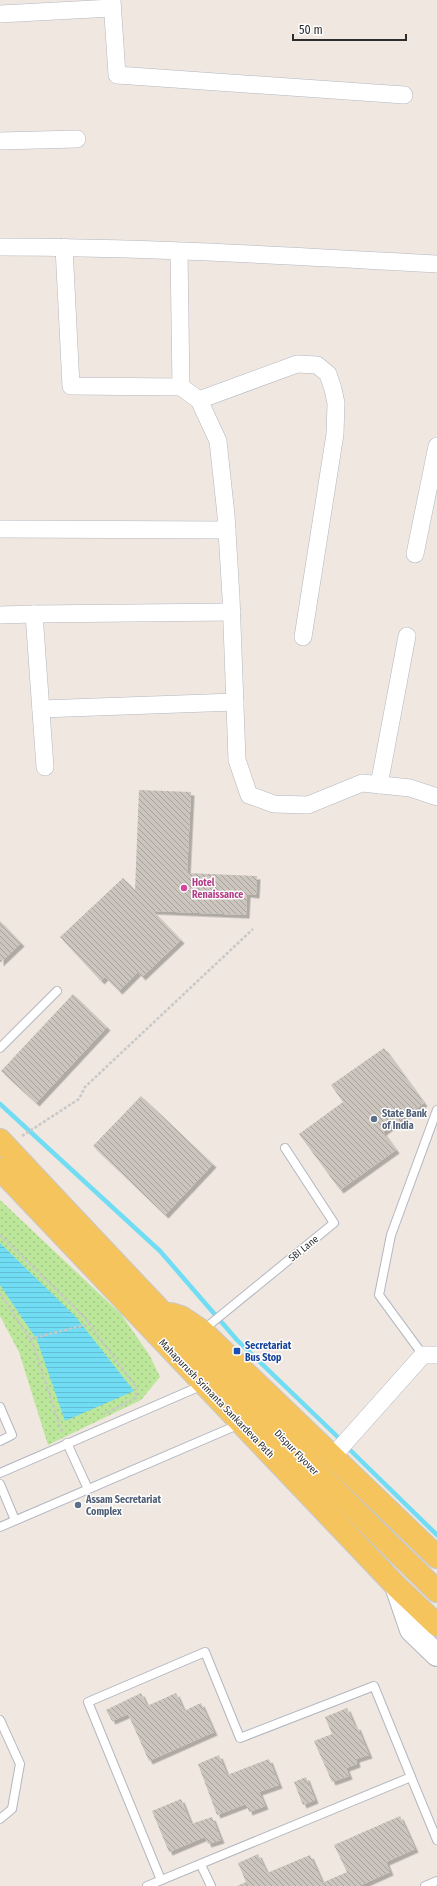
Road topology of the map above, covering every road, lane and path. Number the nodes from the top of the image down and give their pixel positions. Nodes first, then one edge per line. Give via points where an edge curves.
1 (112, 4) edge
2 (0, 14) edge
3 (404, 95) dead end
4 (77, 139) dead end
5 (0, 141) edge
6 (0, 247) edge
7 (64, 247) junction
8 (179, 252) junction
9 (437, 264) edge
10 (181, 388) junction
11 (199, 400) junction
12 (437, 446) edge
13 (0, 529) edge
14 (227, 530) junction
15 (415, 554) dead end
16 (232, 612) junction
17 (34, 614) junction
18 (0, 615) edge
19 (407, 636) dead end
20 (303, 637) dead end
21 (235, 702) junction
22 (41, 709) junction
23 (45, 767) dead end
24 (379, 784) junction
25 (437, 797) edge
26 (253, 929) dead end
27 (57, 991) dead end
28 (0, 1048) edge
29 (437, 1110) edge
30 (22, 1136) dead end
31 (0, 1140) edge
32 (285, 1148) dead end
33 (0, 1170) edge
34 (0, 1235) edge
35 (0, 1293) edge
36 (159, 1310) junction
37 (89, 1324) junction
38 (207, 1326) junction
39 (30, 1339) junction
40 (430, 1355) edge
41 (204, 1385) junction
42 (0, 1407) edge
43 (102, 1414) dead end
44 (250, 1418) junction
45 (69, 1431) dead end
46 (0, 1441) edge
47 (67, 1443) junction
48 (336, 1453) junction
49 (0, 1473) edge
50 (0, 1484) edge
51 (88, 1489) junction
52 (15, 1520) junction
53 (0, 1527) edge
54 (437, 1557) edge
55 (396, 1586) junction
56 (437, 1591) edge
57 (437, 1625) edge
58 (437, 1655) edge
59 (0, 1720) edge
60 (411, 1777) junction
61 (0, 1819) edge
62 (437, 1840) edge
63 (201, 1865) junction
64 (161, 1880) junction
65 (437, 1881) edge
66 (147, 1886) edge
67 (211, 1886) edge
68 (425, 1886) edge

1 - 2 street
1 - 3 street via 117,75
4 - 5 street
6 - 7 street
7 - 8 street
7 - 10 street via 71,386
8 - 9 street
8 - 10 street
10 - 11 street
11 - 14 street via 218,441
11 - 20 street via 298,364 316,365 328,374 336,403 335,434
12 - 15 street
13 - 14 street
14 - 16 street
16 - 17 street
16 - 21 street
17 - 18 street
17 - 22 street
19 - 24 street
21 - 22 street
21 - 24 street via 236,760 250,795 274,804 308,806 362,783
22 - 23 street
24 - 25 street via 410,788
26 - 30 path via 85,1087 79,1099
27 - 28 lane
29 - 40 lane via 390,1235 379,1295
31 - 36 main road
32 - 38 lane, SBI Lane via 334,1223
33 - 41 main road, Mahapurush Srimanta Sankardeva Path
34 - 37 path
35 - 39 path
36 - 38 main road
36 - 44 main road, Dispur Flyover
37 - 39 path
37 - 43 path via 136,1387 136,1398
38 - 48 main road
39 - 45 path via 62,1434
40 - 48 street
41 - 44 main road, Mahapurush Srimanta Sankardeva Path
41 - 47 lane
42 - 46 lane via 12,1435
44 - 51 lane
44 - 55 main road, Mahapurush Srimanta Sankardeva Path
44 - 56 main road, Dispur Flyover via 360,1517
47 - 49 lane
47 - 51 lane
48 - 54 main road
50 - 52 lane
51 - 52 lane
52 - 53 lane
55 - 57 main road, Mahapurush Srimanta Sankardeva Path
55 - 58 main road via 411,1630
59 - 61 lane via 20,1764 12,1809
60 - 62 lane
60 - 63 lane
60 - 64 lane via 374,1686 240,1738 205,1652 88,1702
63 - 64 lane
63 - 67 lane
64 - 66 lane
65 - 68 lane

